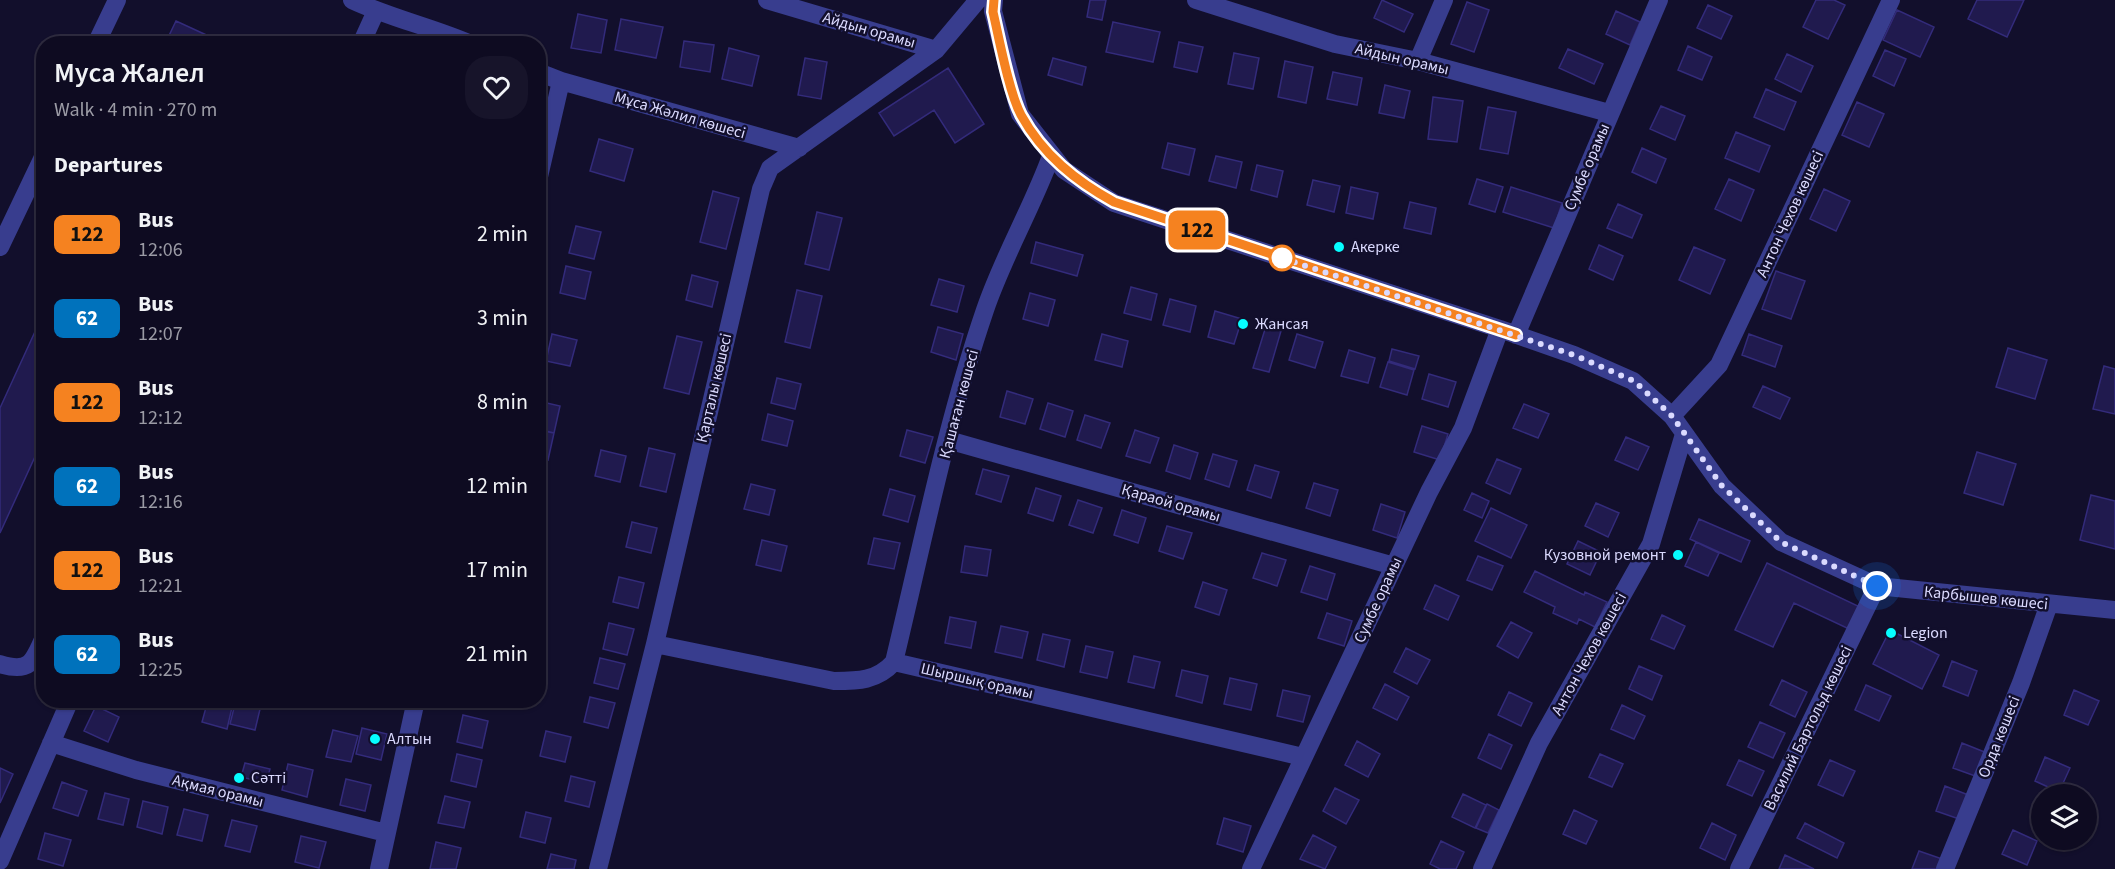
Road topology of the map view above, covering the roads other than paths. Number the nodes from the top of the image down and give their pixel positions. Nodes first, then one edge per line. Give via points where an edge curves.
1 (117, 0) edge
2 (352, 0) edge
3 (767, 0) edge
4 (978, 0) edge
5 (994, 0) edge
6 (1196, 0) edge
7 (1444, 0) edge
8 (1659, 0) edge
9 (1891, 0) edge
10 (376, 11) junction
11 (100, 36) edge
12 (365, 36) edge
13 (452, 36) edge
14 (936, 50) junction
15 (1418, 61) junction
16 (546, 75) edge
17 (561, 81) junction
18 (1610, 113) junction
19 (546, 146) edge
20 (800, 148) junction
21 (1051, 156) junction
22 (36, 172) edge
23 (0, 247) edge
24 (1508, 332) junction
25 (1672, 416) junction
26 (1684, 434) junction
27 (948, 440) junction
28 (1394, 566) junction
29 (1877, 586) junction
30 (2049, 604) junction
31 (2115, 610) edge
32 (655, 644) junction
33 (36, 652) edge
34 (894, 662) junction
35 (0, 664) edge
36 (66, 708) edge
37 (414, 708) edge
38 (51, 743) junction
39 (1303, 757) junction
40 (386, 833) junction
41 (0, 861) edge
42 (379, 869) edge
43 (598, 869) edge
44 (1251, 869) edge
45 (1482, 869) edge
46 (1739, 869) edge
47 (1945, 869) edge

1 - 11 street
2 - 10 street
3 - 14 street, Айдын орамы
4 - 14 street, Қарталы көшесі
5 - 21 street via 993,12 1020,114
6 - 15 street, Айдын орамы via 1335,44
7 - 15 street
8 - 18 street, Сумбе орамы
9 - 25 street, Антон Чехов көшесі via 1719,365
10 - 12 street
10 - 13 street
14 - 20 street, Қарталы көшесі
15 - 18 street, Айдын орамы
16 - 17 street, Мұса Жәлил көшесі
17 - 19 street
17 - 20 street, Мұса Жәлил көшесі
18 - 24 street, Сумбе орамы
20 - 32 street, Қарталы көшесі via 770,168 761,189
21 - 24 street via 1083,184 1114,202
21 - 27 street, Қашаған көшесі via 985,310
22 - 23 street
24 - 25 street, Карбышев көшесі via 1634,381
24 - 28 street, Сумбе орамы
25 - 26 street, Карбышев көшесі
26 - 29 street, Карбышев көшесі via 1722,486 1781,542
26 - 45 street, Антон Чехов көшесі via 1651,544 1539,743
27 - 28 street, Қараой орамы
27 - 34 street, Қашаған көшесі
28 - 39 street, Сумбе орамы
29 - 30 street, Карбышев көшесі
29 - 46 street, Василий Бартольд көшесі
30 - 31 street, Карбышев көшесі
30 - 47 street, Орда көшесі
32 - 34 street via 834,681 865,680 884,673
32 - 43 street, Қарталы көшесі
33 - 35 street via 30,664 21,668
34 - 39 street, Шыршық орамы
36 - 38 street
37 - 40 street
38 - 40 street, Ақмая орамы via 136,770
38 - 41 street
39 - 44 street, Сумбе орамы
40 - 42 street

